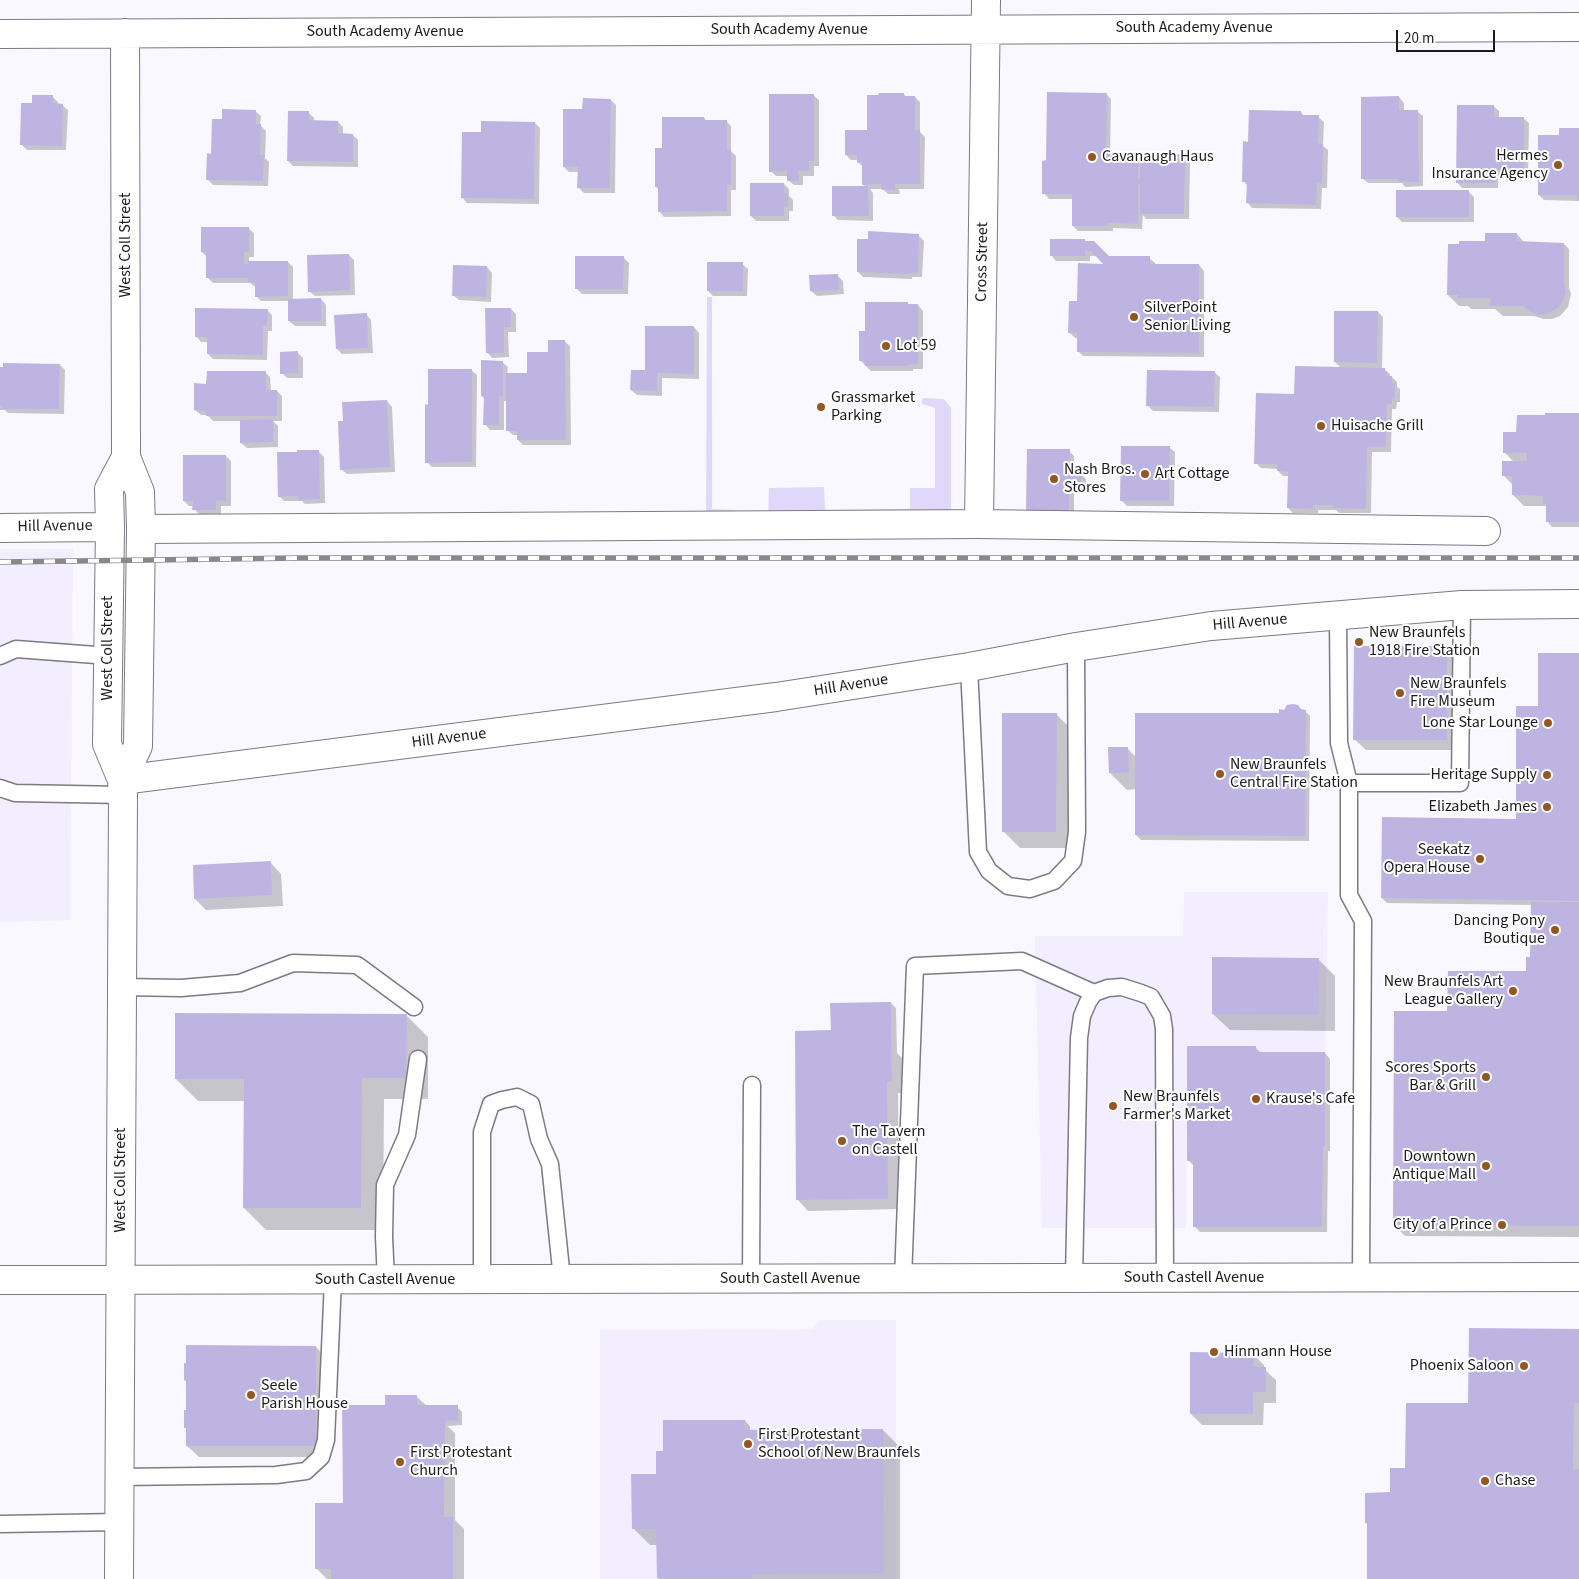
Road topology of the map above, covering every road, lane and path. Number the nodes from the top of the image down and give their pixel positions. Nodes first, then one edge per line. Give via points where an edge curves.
1 (986, 0) edge
2 (1579, 27) edge
3 (986, 29) junction
4 (125, 33) junction
5 (0, 34) edge
6 (126, 457) junction
7 (979, 524) junction
8 (110, 527) junction
9 (0, 528) edge
10 (141, 529) junction
11 (1486, 531) dead end
12 (1579, 604) edge
13 (1462, 605) junction
14 (1338, 615) junction
15 (1076, 647) junction
16 (0, 656) edge
17 (109, 656) junction
18 (969, 668) junction
19 (1349, 783) junction
20 (0, 788) edge
21 (122, 788) junction
22 (121, 987) junction
23 (1094, 993) junction
24 (414, 1007) dead end
25 (418, 1059) dead end
26 (752, 1085) dead end
27 (1361, 1277) junction
28 (1579, 1277) edge
29 (903, 1278) junction
30 (1074, 1278) junction
31 (1165, 1278) junction
32 (562, 1279) junction
33 (751, 1279) junction
34 (0, 1280) edge
35 (120, 1280) junction
36 (333, 1280) junction
37 (386, 1280) junction
38 (482, 1280) junction
39 (119, 1477) junction
40 (119, 1522) junction
41 (0, 1524) edge
42 (119, 1579) edge

1 - 3 street, Cross Street
2 - 3 street, South Academy Avenue
3 - 4 street, South Academy Avenue
3 - 7 street, Cross Street
4 - 5 street, South Academy Avenue
4 - 6 street, West Coll Street
6 - 8 street, West Coll Street via 109,490
6 - 10 street, West Coll Street via 140,492
7 - 10 street
7 - 11 street
8 - 9 street, Hill Avenue
8 - 17 street, West Coll Street
10 - 21 street, West Coll Street via 138,746
12 - 13 street, Hill Avenue
13 - 14 street, Hill Avenue
13 - 19 lane via 1460,783
14 - 15 street, Hill Avenue via 1211,626
14 - 19 lane via 1339,743
15 - 18 street, Hill Avenue
15 - 18 lane via 1077,832 1073,861 1054,881 1030,889 1008,886 989,871 978,852
16 - 17 lane via 16,649
17 - 21 street, West Coll Street via 107,744
18 - 21 street, Hill Avenue
19 - 27 lane via 1349,895 1363,921
20 - 21 lane via 15,793
21 - 22 street, West Coll Street
22 - 24 lane via 181,988 240,983 293,963 357,965
22 - 35 street, West Coll Street
23 - 29 lane via 1022,961 915,966
23 - 30 lane via 1082,1016 1079,1038
23 - 31 lane via 1122,987 1141,992 1151,997 1162,1016
25 - 37 lane via 407,1135 385,1185
26 - 33 lane
27 - 28 street, South Castell Avenue
27 - 31 street, South Castell Avenue
29 - 30 street, South Castell Avenue
29 - 33 street, South Castell Avenue
30 - 31 street, South Castell Avenue
32 - 33 street, South Castell Avenue
32 - 38 street, South Castell Avenue
32 - 38 lane via 550,1164 539,1139 531,1104 517,1097 491,1104 482,1132
34 - 35 street, South Castell Avenue
35 - 36 street, South Castell Avenue
35 - 39 street, West Coll Street
36 - 37 street, South Castell Avenue
36 - 39 lane via 326,1440 321,1457 306,1471 276,1475
37 - 38 street, South Castell Avenue
39 - 40 street, West Coll Street
40 - 41 lane
40 - 42 street, West Coll Street

